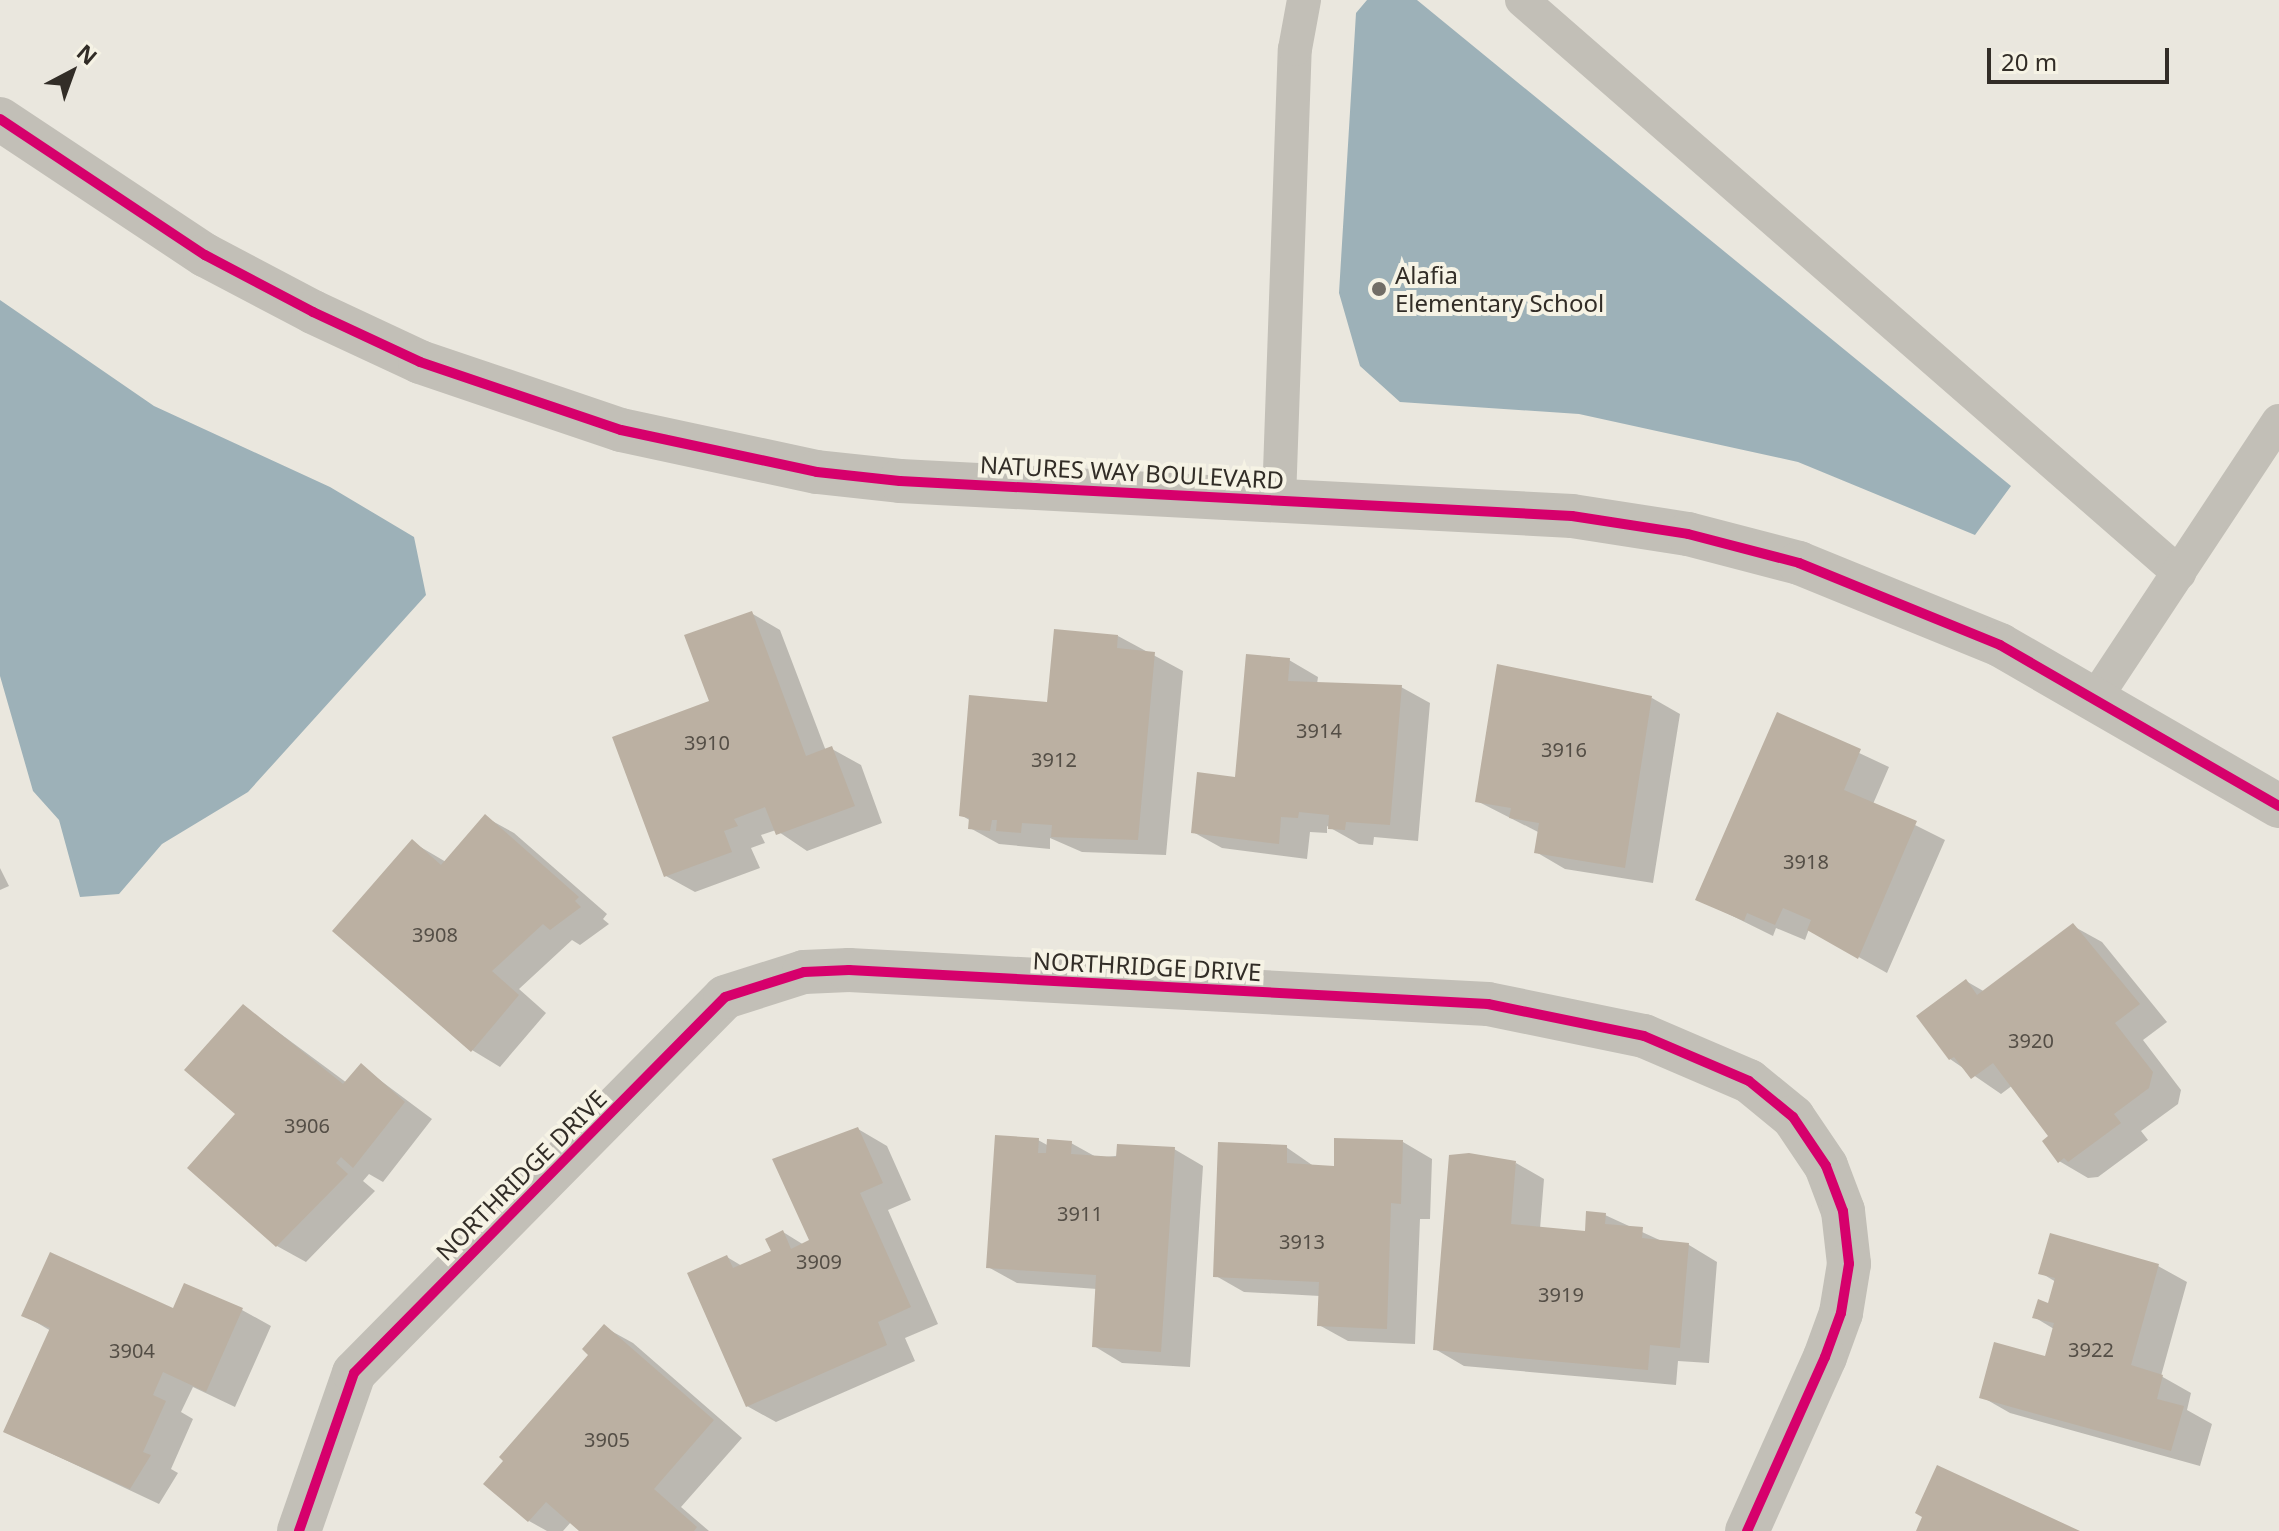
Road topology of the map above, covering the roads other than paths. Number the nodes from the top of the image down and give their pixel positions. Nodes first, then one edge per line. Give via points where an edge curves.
1 (1304, 0) edge
2 (1522, 0) edge
3 (0, 119) edge
4 (2279, 421) edge
5 (1279, 500) junction
6 (2179, 573) junction
7 (2096, 697) junction
8 (2279, 806) edge
9 (299, 1531) edge
10 (1747, 1531) edge

1 - 5 lane via 1295,49
2 - 6 lane
3 - 5 street, NATURES WAY BOULEVARD via 205,255 313,312 420,362 621,430 790,467 900,481
4 - 6 lane
5 - 7 street, NATURES WAY BOULEVARD via 1572,516 1743,547 1901,601
6 - 7 lane
7 - 8 street, NATURES WAY BOULEVARD
9 - 10 street, NORTHRIDGE DRIVE via 354,1373 725,997 804,972 849,970 1488,1004 1644,1036 1749,1081 1793,1117 1826,1166 1843,1211 1849,1264 1841,1313 1825,1357

